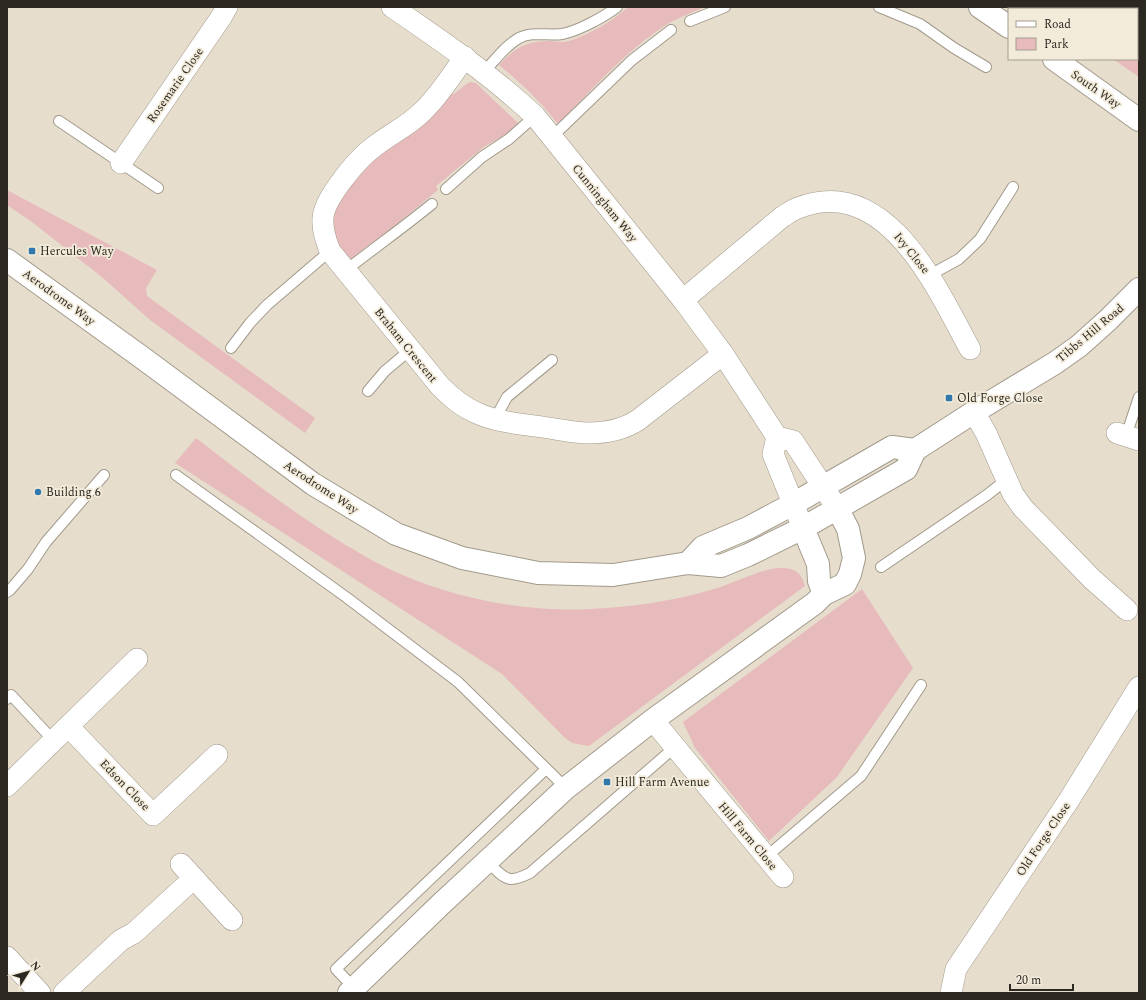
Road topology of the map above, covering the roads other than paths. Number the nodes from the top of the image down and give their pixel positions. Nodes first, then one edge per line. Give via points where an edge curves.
1 (227, 7) edge
2 (392, 7) edge
3 (617, 7) edge
4 (725, 7) edge
5 (879, 7) edge
6 (980, 7) edge
7 (690, 21) dead end
8 (1008, 26) edge
9 (671, 30) dead end
10 (465, 57) junction
11 (1055, 60) edge
12 (986, 67) dead end
13 (484, 72) junction
14 (535, 116) junction
15 (1139, 120) edge
16 (59, 121) dead end
17 (552, 137) junction
18 (121, 163) junction
19 (1013, 186) dead end
20 (158, 188) dead end
21 (446, 189) dead end
22 (432, 204) dead end
23 (330, 251) junction
24 (7, 260) edge
25 (345, 271) junction
26 (930, 275) junction
27 (1139, 289) edge
28 (683, 300) junction
29 (231, 348) dead end
30 (970, 349) dead end
31 (410, 350) junction
32 (724, 354) junction
33 (552, 360) dead end
34 (368, 391) dead end
35 (1139, 397) edge
36 (974, 412) junction
37 (496, 419) junction
38 (1127, 436) edge
39 (777, 437) junction
40 (915, 450) junction
41 (104, 475) dead end
42 (176, 475) dead end
43 (1006, 480) junction
44 (823, 487) junction
45 (793, 504) junction
46 (837, 508) junction
47 (802, 528) junction
48 (688, 562) junction
49 (881, 567) dead end
50 (7, 592) edge
51 (824, 594) junction
52 (1127, 610) dead end
53 (137, 659) dead end
54 (921, 685) dead end
55 (1139, 687) edge
56 (7, 699) edge
57 (653, 720) junction
58 (62, 734) junction
59 (675, 748) junction
60 (218, 755) dead end
61 (546, 769) junction
62 (7, 786) edge
63 (566, 788) junction
64 (766, 857) junction
65 (487, 862) junction
66 (783, 877) dead end
67 (232, 920) dead end
68 (7, 957) edge
69 (352, 991) edge
70 (40, 993) edge
71 (64, 993) edge
72 (951, 993) edge

1 - 18 street, Rosemarie Close
2 - 10 street, Cunningham Way
3 - 13 lane via 596,20 563,34 531,34 520,37 502,51
4 - 7 lane
5 - 12 lane via 920,24
6 - 8 street
9 - 17 lane via 632,60
10 - 13 street, Cunningham Way
10 - 23 street, Braham Crescent via 421,114 360,158 347,174 325,207 322,218
11 - 15 street, South Way
13 - 14 street, Cunningham Way
14 - 17 street, Cunningham Way
14 - 21 lane
16 - 18 lane
17 - 28 street, Cunningham Way
18 - 20 lane
19 - 26 lane via 980,239 959,259
22 - 25 lane
23 - 25 street, Braham Crescent
23 - 29 lane via 267,305
24 - 48 street, Aerodrome Way via 313,484 396,534 462,558 538,573 613,575
25 - 31 street, Braham Crescent
26 - 28 street, Ivy Close via 907,243 867,211 849,204 816,203 797,208 782,217
26 - 30 street, Ivy Close
27 - 36 street, Tibbs Hill Road via 1079,346
28 - 32 street, Cunningham Way
31 - 34 lane via 385,371
31 - 37 street, Braham Crescent via 451,398 477,414
32 - 37 street, Braham Crescent via 626,428 588,433
32 - 39 street, Cunningham Way
33 - 37 lane via 507,397
35 - 38 lane
36 - 40 street, Tibbs Hill Road
36 - 43 street
39 - 44 street via 793,441
39 - 45 street via 773,454
40 - 44 street via 892,447
40 - 46 street via 906,469
41 - 50 lane
42 - 61 lane via 346,597 458,682
43 - 49 lane via 987,496
43 - 52 street via 1013,494 1034,520 1092,579
44 - 45 street
44 - 46 street
45 - 47 street
45 - 48 street via 748,528 704,547
46 - 47 street
46 - 51 street via 848,529 854,558 845,584
47 - 48 street, Aerodrome Way via 721,566
47 - 51 street via 818,564 819,581
51 - 57 street
53 - 58 street
54 - 64 lane via 861,776
55 - 72 street, Old Forge Close via 1069,800 956,969
56 - 58 lane via 11,695
57 - 59 street, Hill Farm Close
57 - 63 street
58 - 60 street, Edson Close via 153,815
58 - 62 street
59 - 64 street, Hill Farm Close
59 - 65 lane via 530,873 512,880
61 - 63 lane
61 - 69 lane via 336,969
63 - 65 street
64 - 66 street, Hill Farm Close
65 - 69 street
67 - 71 street via 188,871 134,933 121,940
68 - 70 street

